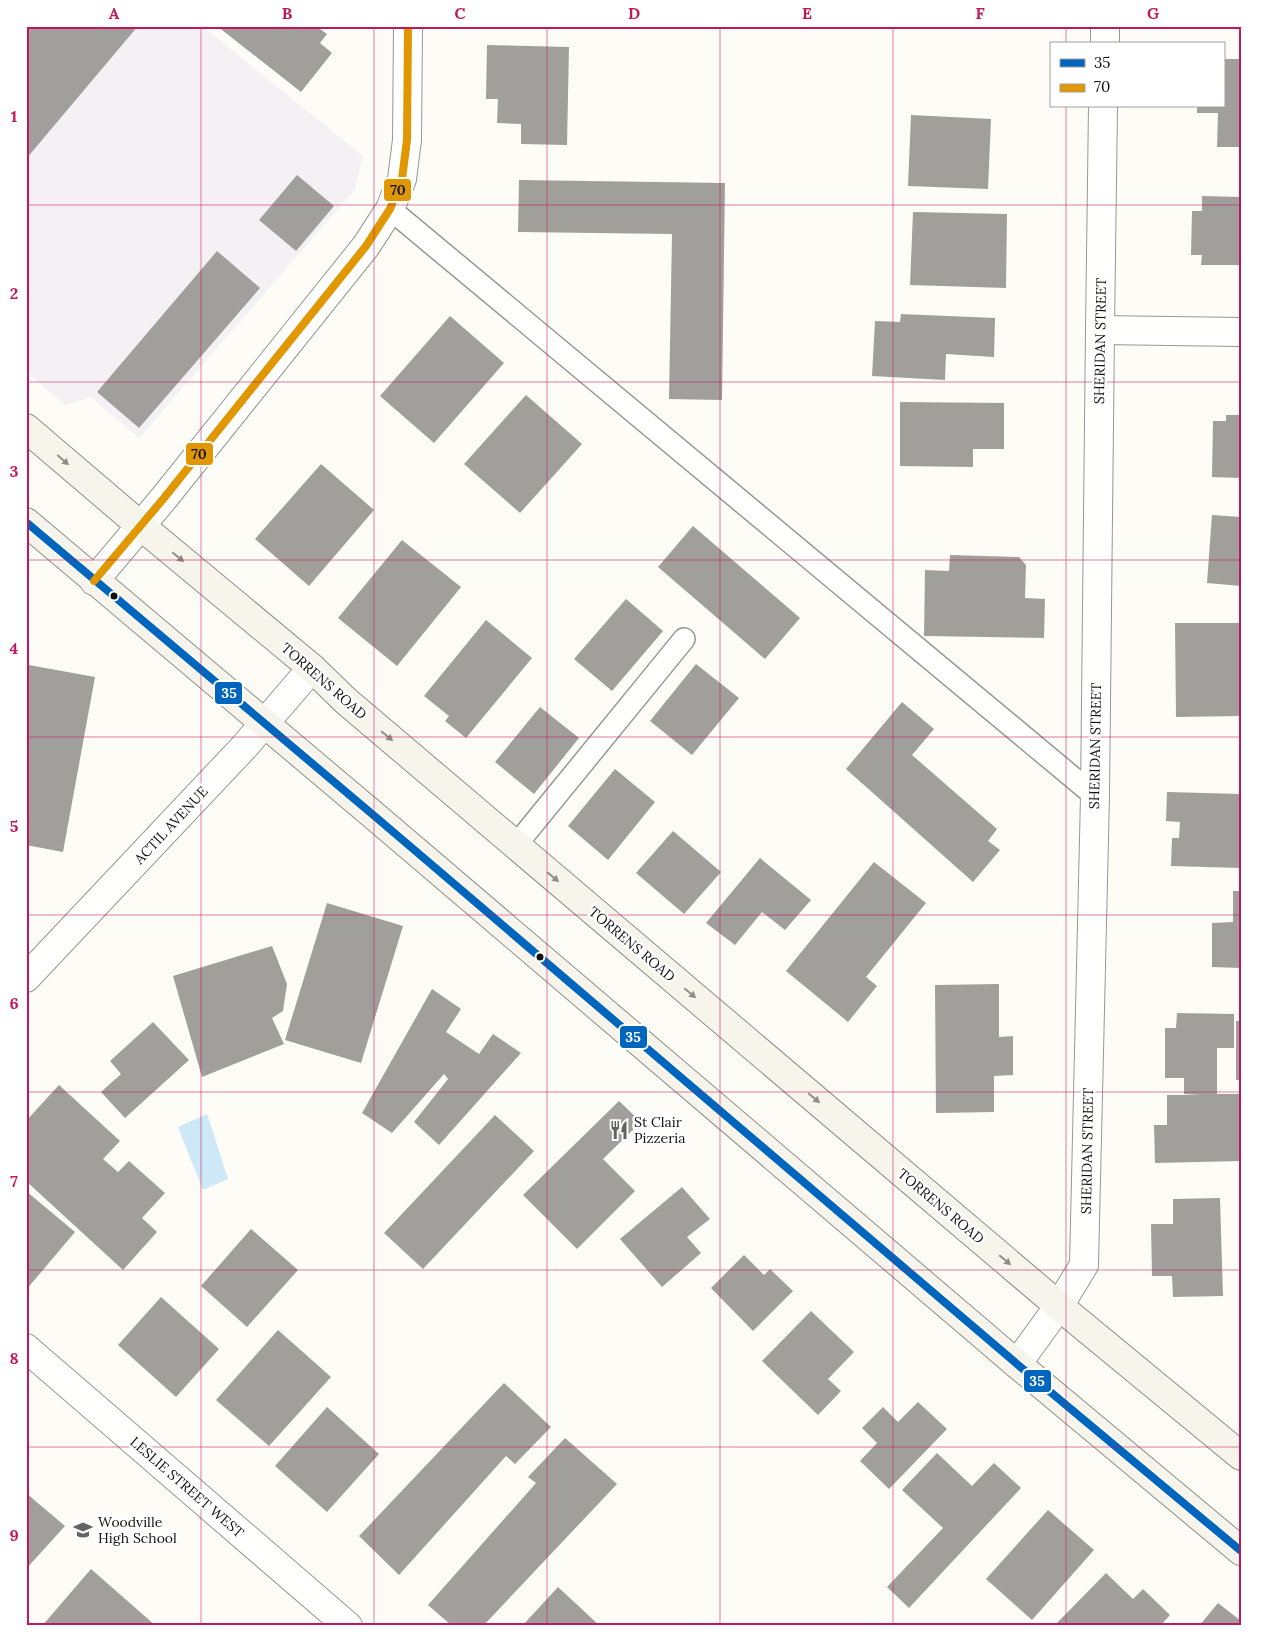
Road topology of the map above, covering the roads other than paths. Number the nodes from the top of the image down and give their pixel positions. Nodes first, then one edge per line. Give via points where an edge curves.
1 (408, 26) edge
2 (1105, 26) edge
3 (1104, 42) edge
4 (1104, 108) edge
5 (390, 209) junction
6 (1100, 330) junction
7 (1241, 332) edge
8 (26, 428) edge
9 (26, 522) edge
10 (141, 526) junction
11 (94, 581) junction
12 (684, 639) dead end
13 (312, 668) junction
14 (264, 723) junction
15 (1095, 796) junction
16 (516, 845) junction
17 (26, 978) edge
18 (1059, 1306) junction
19 (26, 1348) edge
20 (1017, 1364) junction
21 (1241, 1456) edge
22 (1241, 1551) edge
23 (348, 1626) edge

1 - 5 street via 407,140 402,179
2 - 3 street
4 - 6 street, SHERIDAN STREET
5 - 10 street via 366,246
5 - 15 lane
6 - 7 street
6 - 15 street, SHERIDAN STREET
8 -> 10 main road, TORRENS ROAD
9 - 11 main road
10 - 11 street
10 -> 13 main road, TORRENS ROAD
11 - 14 main road
12 - 16 lane
13 - 14 street, ACTIL AVENUE
13 -> 16 main road, TORRENS ROAD via 346,701
14 - 17 street, ACTIL AVENUE
14 - 20 main road
15 - 18 street, SHERIDAN STREET via 1084,1266
16 -> 18 main road, TORRENS ROAD
18 - 20 street, SHERIDAN STREET
18 - 21 main road, TORRENS ROAD
19 - 23 street, LESLIE STREET WEST
20 - 22 main road

